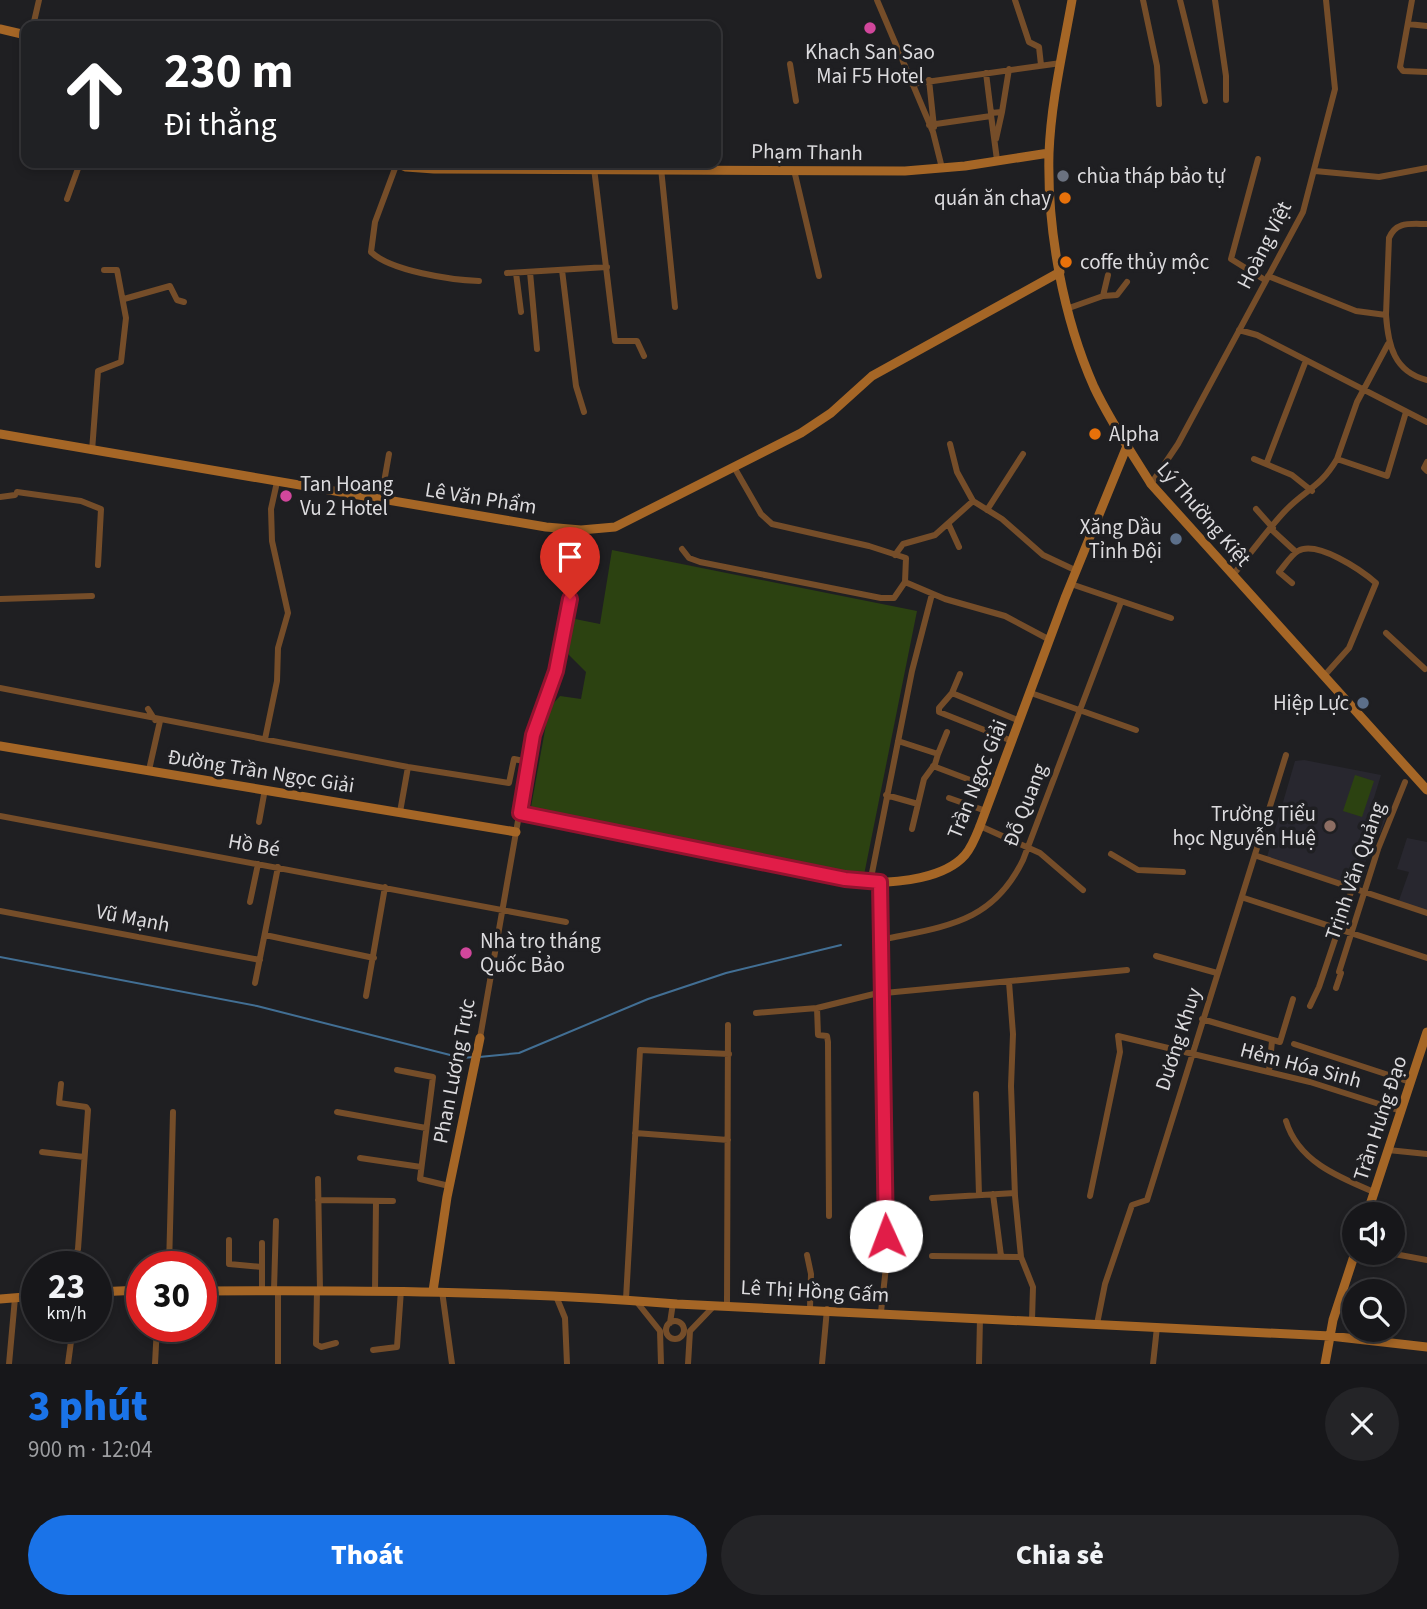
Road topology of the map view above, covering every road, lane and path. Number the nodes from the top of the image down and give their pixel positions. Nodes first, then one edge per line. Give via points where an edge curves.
1 (39, 0) edge
2 (877, 0) edge
3 (1015, 0) edge
4 (1072, 0) edge
5 (1143, 0) edge
6 (1180, 0) edge
7 (1215, 0) edge
8 (1326, 0) edge
9 (1412, 0) edge
10 (34, 21) edge
11 (1408, 24) junction
12 (1427, 26) edge
13 (0, 29) edge
14 (21, 34) edge
15 (1061, 63) junction
16 (790, 64) dead end
17 (1041, 65) junction
18 (1009, 69) junction
19 (986, 72) junction
20 (1427, 72) edge
21 (929, 80) junction
22 (912, 84) junction
23 (1226, 100) dead end
24 (796, 101) dead end
25 (1205, 101) dead end
26 (1159, 104) dead end
27 (1002, 112) junction
28 (991, 114) junction
29 (932, 124) junction
30 (996, 139) junction
31 (1049, 153) junction
32 (1258, 159) dead end
33 (997, 160) junction
34 (78, 168) edge
35 (395, 168) edge
36 (420, 168) edge
37 (594, 168) junction
38 (942, 168) junction
39 (1427, 168) edge
40 (661, 169) junction
41 (794, 170) junction
42 (1315, 171) junction
43 (67, 199) dead end
44 (1427, 224) edge
45 (607, 267) junction
46 (103, 270) dead end
47 (562, 270) junction
48 (530, 272) junction
49 (1060, 272) junction
50 (507, 273) dead end
51 (516, 273) junction
52 (1108, 275) dead end
53 (819, 276) dead end
54 (1267, 278) junction
55 (479, 281) dead end
56 (1127, 282) dead end
57 (1103, 296) junction
58 (124, 299) junction
59 (184, 302) dead end
60 (675, 307) dead end
61 (1069, 308) junction
62 (521, 312) dead end
63 (1386, 315) junction
64 (1239, 330) junction
65 (1388, 344) junction
66 (537, 349) dead end
67 (645, 356) dead end
68 (1305, 363) junction
69 (1427, 380) edge
70 (1364, 391) junction
71 (584, 412) dead end
72 (1406, 412) junction
73 (1427, 422) edge
74 (0, 434) edge
75 (950, 444) dead end
76 (1128, 446) junction
77 (92, 452) junction
78 (389, 454) dead end
79 (1023, 454) dead end
80 (1254, 459) dead end
81 (1337, 459) junction
82 (1267, 462) junction
83 (1427, 462) edge
84 (734, 467) junction
85 (1427, 471) edge
86 (277, 482) junction
87 (1151, 484) junction
88 (1312, 491) junction
89 (0, 496) edge
90 (381, 499) junction
91 (973, 501) junction
92 (1256, 509) dead end
93 (987, 510) junction
94 (949, 525) junction
95 (1272, 528) junction
96 (581, 530) junction
97 (960, 547) dead end
98 (682, 549) dead end
99 (1296, 552) junction
100 (895, 555) junction
101 (98, 565) dead end
102 (1077, 571) junction
103 (1233, 575) junction
104 (905, 582) junction
105 (1292, 583) dead end
106 (1071, 584) junction
107 (932, 594) junction
108 (92, 596) dead end
109 (0, 599) edge
110 (1121, 602) junction
111 (1171, 618) dead end
112 (1386, 633) dead end
113 (1050, 640) junction
114 (1425, 669) edge
115 (960, 674) dead end
116 (1324, 676) junction
117 (1, 688) edge
118 (1031, 692) junction
119 (952, 693) junction
120 (0, 699) edge
121 (148, 709) dead end
122 (1080, 711) junction
123 (158, 720) junction
124 (1020, 721) junction
125 (1136, 730) dead end
126 (947, 732) dead end
127 (265, 739) junction
128 (898, 741) junction
129 (1012, 741) junction
130 (0, 746) edge
131 (938, 754) junction
132 (1286, 755) dead end
133 (528, 762) junction
134 (933, 766) junction
135 (408, 767) junction
136 (149, 770) junction
137 (1405, 782) dead end
138 (265, 789) junction
139 (994, 789) junction
140 (1427, 790) edge
141 (886, 795) junction
142 (949, 798) dead end
143 (918, 804) junction
144 (400, 811) junction
145 (986, 811) junction
146 (520, 813) junction
147 (0, 816) edge
148 (259, 822) dead end
149 (980, 825) junction
150 (912, 829) dead end
151 (516, 832) junction
152 (1028, 846) junction
153 (1111, 854) dead end
154 (1257, 856) junction
155 (258, 864) junction
156 (278, 867) junction
157 (1182, 872) dead end
158 (875, 883) junction
159 (384, 887) junction
160 (1352, 889) junction
161 (1083, 890) dead end
162 (1364, 893) junction
163 (1244, 898) junction
164 (250, 902) dead end
165 (502, 908) junction
166 (0, 911) edge
167 (1427, 913) edge
168 (566, 922) dead end
169 (1338, 929) junction
170 (1352, 933) junction
171 (265, 935) junction
172 (881, 940) junction
173 (1156, 956) dead end
174 (374, 958) junction
175 (1427, 958) edge
176 (260, 960) junction
177 (1127, 970) dead end
178 (1217, 973) junction
179 (1009, 982) junction
180 (255, 983) dead end
181 (1336, 988) dead end
182 (882, 993) junction
183 (366, 996) dead end
184 (1293, 999) dead end
185 (1310, 1006) dead end
186 (817, 1008) junction
187 (756, 1013) dead end
188 (1202, 1019) junction
189 (728, 1025) dead end
190 (1427, 1032) edge
191 (480, 1038) joint
192 (1272, 1041) junction
193 (1294, 1044) dead end
194 (729, 1054) junction
195 (1192, 1054) junction
196 (397, 1070) dead end
197 (1269, 1072) junction
198 (1410, 1082) junction
199 (61, 1084) dead end
200 (976, 1094) dead end
201 (1401, 1111) junction
202 (173, 1112) dead end
203 (337, 1112) dead end
204 (1286, 1121) dead end
205 (426, 1128) junction
206 (635, 1133) junction
207 (728, 1140) junction
208 (1388, 1150) junction
209 (42, 1152) dead end
210 (1427, 1154) edge
211 (83, 1157) junction
212 (360, 1158) dead end
213 (421, 1167) junction
214 (318, 1179) dead end
215 (449, 1186) junction
216 (1374, 1192) junction
217 (1015, 1193) junction
218 (993, 1194) junction
219 (979, 1195) junction
220 (1090, 1196) dead end
221 (932, 1198) dead end
222 (318, 1200) junction
223 (376, 1201) junction
224 (393, 1201) dead end
225 (1371, 1202) edge
226 (829, 1216) dead end
227 (276, 1221) dead end
228 (229, 1240) dead end
229 (262, 1243) dead end
230 (77, 1251) edge
231 (169, 1251) edge
232 (807, 1255) dead end
233 (932, 1256) dead end
234 (1001, 1256) junction
235 (1021, 1256) junction
236 (1405, 1256) edge
237 (1427, 1260) edge
238 (1351, 1265) edge
239 (262, 1267) junction
240 (262, 1290) junction
241 (276, 1290) junction
242 (318, 1290) junction
243 (401, 1290) junction
244 (217, 1291) edge
245 (375, 1291) junction
246 (438, 1291) junction
247 (555, 1296) junction
248 (21, 1297) edge
249 (15, 1298) junction
250 (0, 1299) edge
251 (631, 1300) junction
252 (675, 1303) junction
253 (715, 1304) junction
254 (727, 1305) junction
255 (810, 1308) junction
256 (827, 1309) junction
257 (881, 1312) junction
258 (980, 1318) junction
259 (1032, 1320) junction
260 (1097, 1324) junction
261 (668, 1325) junction
262 (681, 1325) junction
263 (1157, 1327) junction
264 (661, 1335) junction
265 (689, 1336) junction
266 (1330, 1336) junction
267 (675, 1338) junction
268 (71, 1342) edge
269 (156, 1342) edge
270 (336, 1343) dead end
271 (1427, 1347) edge
272 (661, 1348) junction
273 (373, 1350) dead end
274 (688, 1350) junction
275 (9, 1364) edge
276 (68, 1364) edge
277 (155, 1364) edge
278 (278, 1364) edge
279 (452, 1364) edge
280 (567, 1364) edge
281 (662, 1364) edge
282 (688, 1364) edge
283 (822, 1364) edge
284 (979, 1364) edge
285 (1153, 1364) edge
286 (1325, 1364) edge

1 - 10 street
2 - 22 street
3 - 17 street via 1029,43 1039,47
4 - 15 street, Lý Thường Kiệt
5 - 26 street via 1157,66
6 - 25 street
7 - 23 street
8 - 42 street, Hoàng Việt via 1335,89
9 - 11 street
11 - 12 street
11 - 20 street via 1401,69
13 - 14 street
15 - 17 street
15 - 31 street, Lý Thường Kiệt
16 - 24 street
17 - 18 street
18 - 19 street
18 - 27 street
19 - 21 street
19 - 28 street
21 - 22 street
21 - 29 street
22 - 29 street
27 - 28 street
27 - 30 street
28 - 29 street
28 - 30 street
29 - 38 street
30 - 33 street
31 - 33 street, Phạm Thanh
31 - 49 street, Lý Thường Kiệt
32 - 54 street via 1231,259
33 - 38 street, Phạm Thanh
34 - 43 street
35 - 55 street via 375,222 371,252 391,264 429,272 435,278
36 - 37 street, Phạm Thanh
37 - 40 street, Phạm Thanh
37 - 45 street
38 - 41 street, Phạm Thanh
39 - 42 street via 1379,177
40 - 41 street, Phạm Thanh
40 - 60 street
41 - 53 street
42 - 54 street, Hoàng Việt via 1303,212
44 - 63 street via 1393,229
45 - 47 street
45 - 67 street via 615,341 637,341
46 - 58 street via 117,270
47 - 48 street
47 - 71 street via 575,381
48 - 51 street
48 - 66 street
49 - 61 street, Lý Thường Kiệt
49 - 84 street, Lê Văn Phẩm via 872,376 808,429
50 - 51 street
51 - 62 street
52 - 57 street
54 - 63 street via 1356,310
54 - 64 street, Hoàng Việt
56 - 57 street via 1117,295
57 - 61 street
58 - 59 street via 170,286 177,300
58 - 77 street via 123,358 98,371
61 - 76 street, Lý Thường Kiệt via 1094,387
63 - 65 street
64 - 68 street via 1257,335
64 - 87 street, Hoàng Việt via 1178,444
65 - 69 street via 1399,362
65 - 70 street
68 - 70 street
68 - 82 street
70 - 72 street
70 - 81 street
72 - 73 street
72 - 81 street via 1387,475
74 - 77 street, Lê Văn Phẩm
75 - 91 street via 957,472
76 - 87 street, Lý Thường Kiệt
76 - 102 street, Trần Ngọc Giải
77 - 86 street, Lê Văn Phẩm
78 - 90 street
79 - 93 street
80 - 82 street
81 - 88 street
82 - 88 street
83 - 85 street
84 - 96 street, Lê Văn Phẩm via 615,527
84 - 100 street via 761,514 772,524
86 - 90 street, Lê Văn Phẩm
86 - 127 street via 271,509 272,541 288,613 278,648 278,673
87 - 103 street, Lý Thường Kiệt
88 - 95 street via 1287,509
89 - 101 street via 81,501 101,509
90 - 96 street, Lê Văn Phẩm
91 - 93 street
91 - 94 street
92 - 95 street
93 - 102 street via 1043,555
94 - 97 street
94 - 100 street via 935,535 903,544
95 - 99 street
95 - 103 street
96 - 133 street, Phan Lương Trực via 562,645
98 - 104 street via 700,562 881,598 894,598
99 - 105 street via 1279,572
99 - 116 street via 1314,548 1356,567 1376,583 1349,648
100 - 104 street via 907,559
102 - 106 street, Trần Ngọc Giải
103 - 116 street, Lý Thường Kiệt
104 - 107 street
106 - 110 street
106 - 113 street, Trần Ngọc Giải
107 - 113 street via 1005,616
107 - 128 street
108 - 109 street
110 - 111 street
110 - 122 street, Đỗ Quang
112 - 114 street
113 - 118 street, Trần Ngọc Giải
115 - 119 street
116 - 140 street, Lý Thường Kiệt
117 - 120 street
117 - 123 street
118 - 122 street
118 - 124 street, Trần Ngọc Giải
119 - 124 street
119 - 129 street via 939,712
121 - 123 street
122 - 125 street
122 - 152 street, Đỗ Quang
123 - 127 street
123 - 136 street
124 - 129 street, Trần Ngọc Giải
126 - 131 street
127 - 135 street
128 - 131 street
128 - 141 street
129 - 139 street, Trần Ngọc Giải
130 - 136 street, Đường Trần Ngọc Giải
131 - 134 street
132 - 154 street, Dương Khuy
133 - 135 street via 514,760 509,783
133 - 146 street, Phan Lương Trực
134 - 139 street
134 - 143 street via 926,774
135 - 144 street
136 - 138 street, Đường Trần Ngọc Giải
137 - 162 street, Trịnh Văn Quảng
138 - 144 street, Đường Trần Ngọc Giải
138 - 148 street
139 - 145 street, Trần Ngọc Giải
141 - 143 street
141 - 158 street
142 - 145 street
143 - 150 street
144 - 151 street, Đường Trần Ngọc Giải
145 - 149 street, Trần Ngọc Giải
146 - 151 street, Phan Lương Trực
146 - 158 street, Trần Ngọc Giải
147 - 155 street, Hồ Bé
149 - 152 street
149 - 158 street, Trần Ngọc Giải via 969,850 954,864 926,876
151 - 165 street, Phan Lương Trực
152 - 161 street
152 - 172 street, Đỗ Quang via 1009,886 981,912
153 - 157 street via 1138,870
154 - 160 street
154 - 163 street, Dương Khuy
155 - 156 street, Hồ Bé
155 - 164 street
156 - 159 street, Hồ Bé
156 - 171 street
158 - 172 street
159 - 165 street, Hồ Bé
159 - 174 street
160 - 162 street
160 - 169 street
162 - 167 street
162 - 170 street, Trịnh Văn Quảng
163 - 169 street
163 - 178 street, Dương Khuy
165 - 168 street, Hồ Bé
165 - 191 street, Phan Lương Trực
166 - 176 street, Vũ Mạnh
169 - 170 street
169 - 185 street
170 - 175 street
170 - 181 street, Trịnh Văn Quảng
171 - 174 street
171 - 176 street
172 - 182 street
173 - 178 street
174 - 183 street
176 - 180 street
177 - 179 street
178 - 188 street, Dương Khuy
179 - 182 street
179 - 217 street
182 - 186 street
182 - 257 street via 887,1258
184 - 192 street via 1280,1042
186 - 187 street
186 - 226 street via 818,1035 827,1036 828,1042
188 - 192 street
188 - 195 street, Dương Khuy
189 - 194 street
190 - 198 street, Trần Hưng Đạo
191 - 215 street, Phan Lương Trực
192 - 197 street
193 - 198 street
194 - 206 street via 640,1050
194 - 207 street
195 - 197 street, Hẻm Hóa Sinh
195 - 220 street, Hẻm Hóa Sinh via 1118,1036 1120,1052
195 - 260 street, Dương Khuy via 1149,1196 1132,1205 1122,1230
196 - 205 street via 433,1077
197 - 201 street, Hẻm Hóa Sinh
198 - 201 street, Trần Hưng Đạo
199 - 211 street via 59,1103 89,1110
200 - 219 street
201 - 208 street, Trần Hưng Đạo
202 - 231 street
203 - 205 street
204 - 216 street via 1289,1134 1311,1159
205 - 213 street
206 - 207 street
206 - 251 street
207 - 254 street
208 - 210 street
208 - 216 street, Trần Hưng Đạo
209 - 211 street
211 - 230 street
212 - 213 street
213 - 215 street via 421,1181
214 - 222 street
215 - 246 street, Phan Lương Trực
216 - 225 street, Trần Hưng Đạo
217 - 218 street
217 - 235 street
218 - 219 street
218 - 234 street
219 - 221 street
222 - 223 street
222 - 242 street
223 - 224 street
223 - 245 street
227 - 241 street
228 - 239 street via 229,1264
229 - 239 street
232 - 255 street
233 - 234 street
234 - 235 street
235 - 259 street via 1033,1287
236 - 237 street
238 - 266 street
239 - 240 street
240 - 241 street, Lê Thị Hồng Gấm
240 - 244 street, Lê Thị Hồng Gấm
241 - 242 street, Lê Thị Hồng Gấm
241 - 278 street
242 - 245 street, Lê Thị Hồng Gấm
242 - 270 street via 316,1344
243 - 245 street, Lê Thị Hồng Gấm
243 - 246 street, Lê Thị Hồng Gấm
243 - 273 street via 397,1347
246 - 247 street, Lê Thị Hồng Gấm
246 - 279 street
247 - 251 street, Lê Thị Hồng Gấm
247 - 280 street via 565,1318
248 - 249 street
249 - 250 street
249 - 275 street
251 - 252 street, Lê Thị Hồng Gấm
251 - 264 street
252 - 253 street, Lê Thị Hồng Gấm
252 - 261 street
252 - 262 street
253 - 254 street, Lê Thị Hồng Gấm
253 - 265 street via 694,1324
254 - 255 street, Lê Thị Hồng Gấm
255 - 256 street, Lê Thị Hồng Gấm
256 - 257 street, Lê Thị Hồng Gấm
256 - 283 street
257 - 258 street, Lê Thị Hồng Gấm
258 - 259 street, Lê Thị Hồng Gấm
258 - 284 street
259 - 260 street, Lê Thị Hồng Gấm
260 - 263 street, Lê Thị Hồng Gấm
261 - 262 street
261 - 264 street
261 - 267 street
262 - 265 street
262 - 267 street
263 - 266 street, Lê Thị Hồng Gấm
263 - 285 street
264 - 272 street
265 - 274 street
266 - 271 street, Lê Thị Hồng Gấm
266 - 286 street
267 - 272 street
267 - 274 street via 684,1341
268 - 276 street
269 - 277 street
272 - 281 street
274 - 282 street

